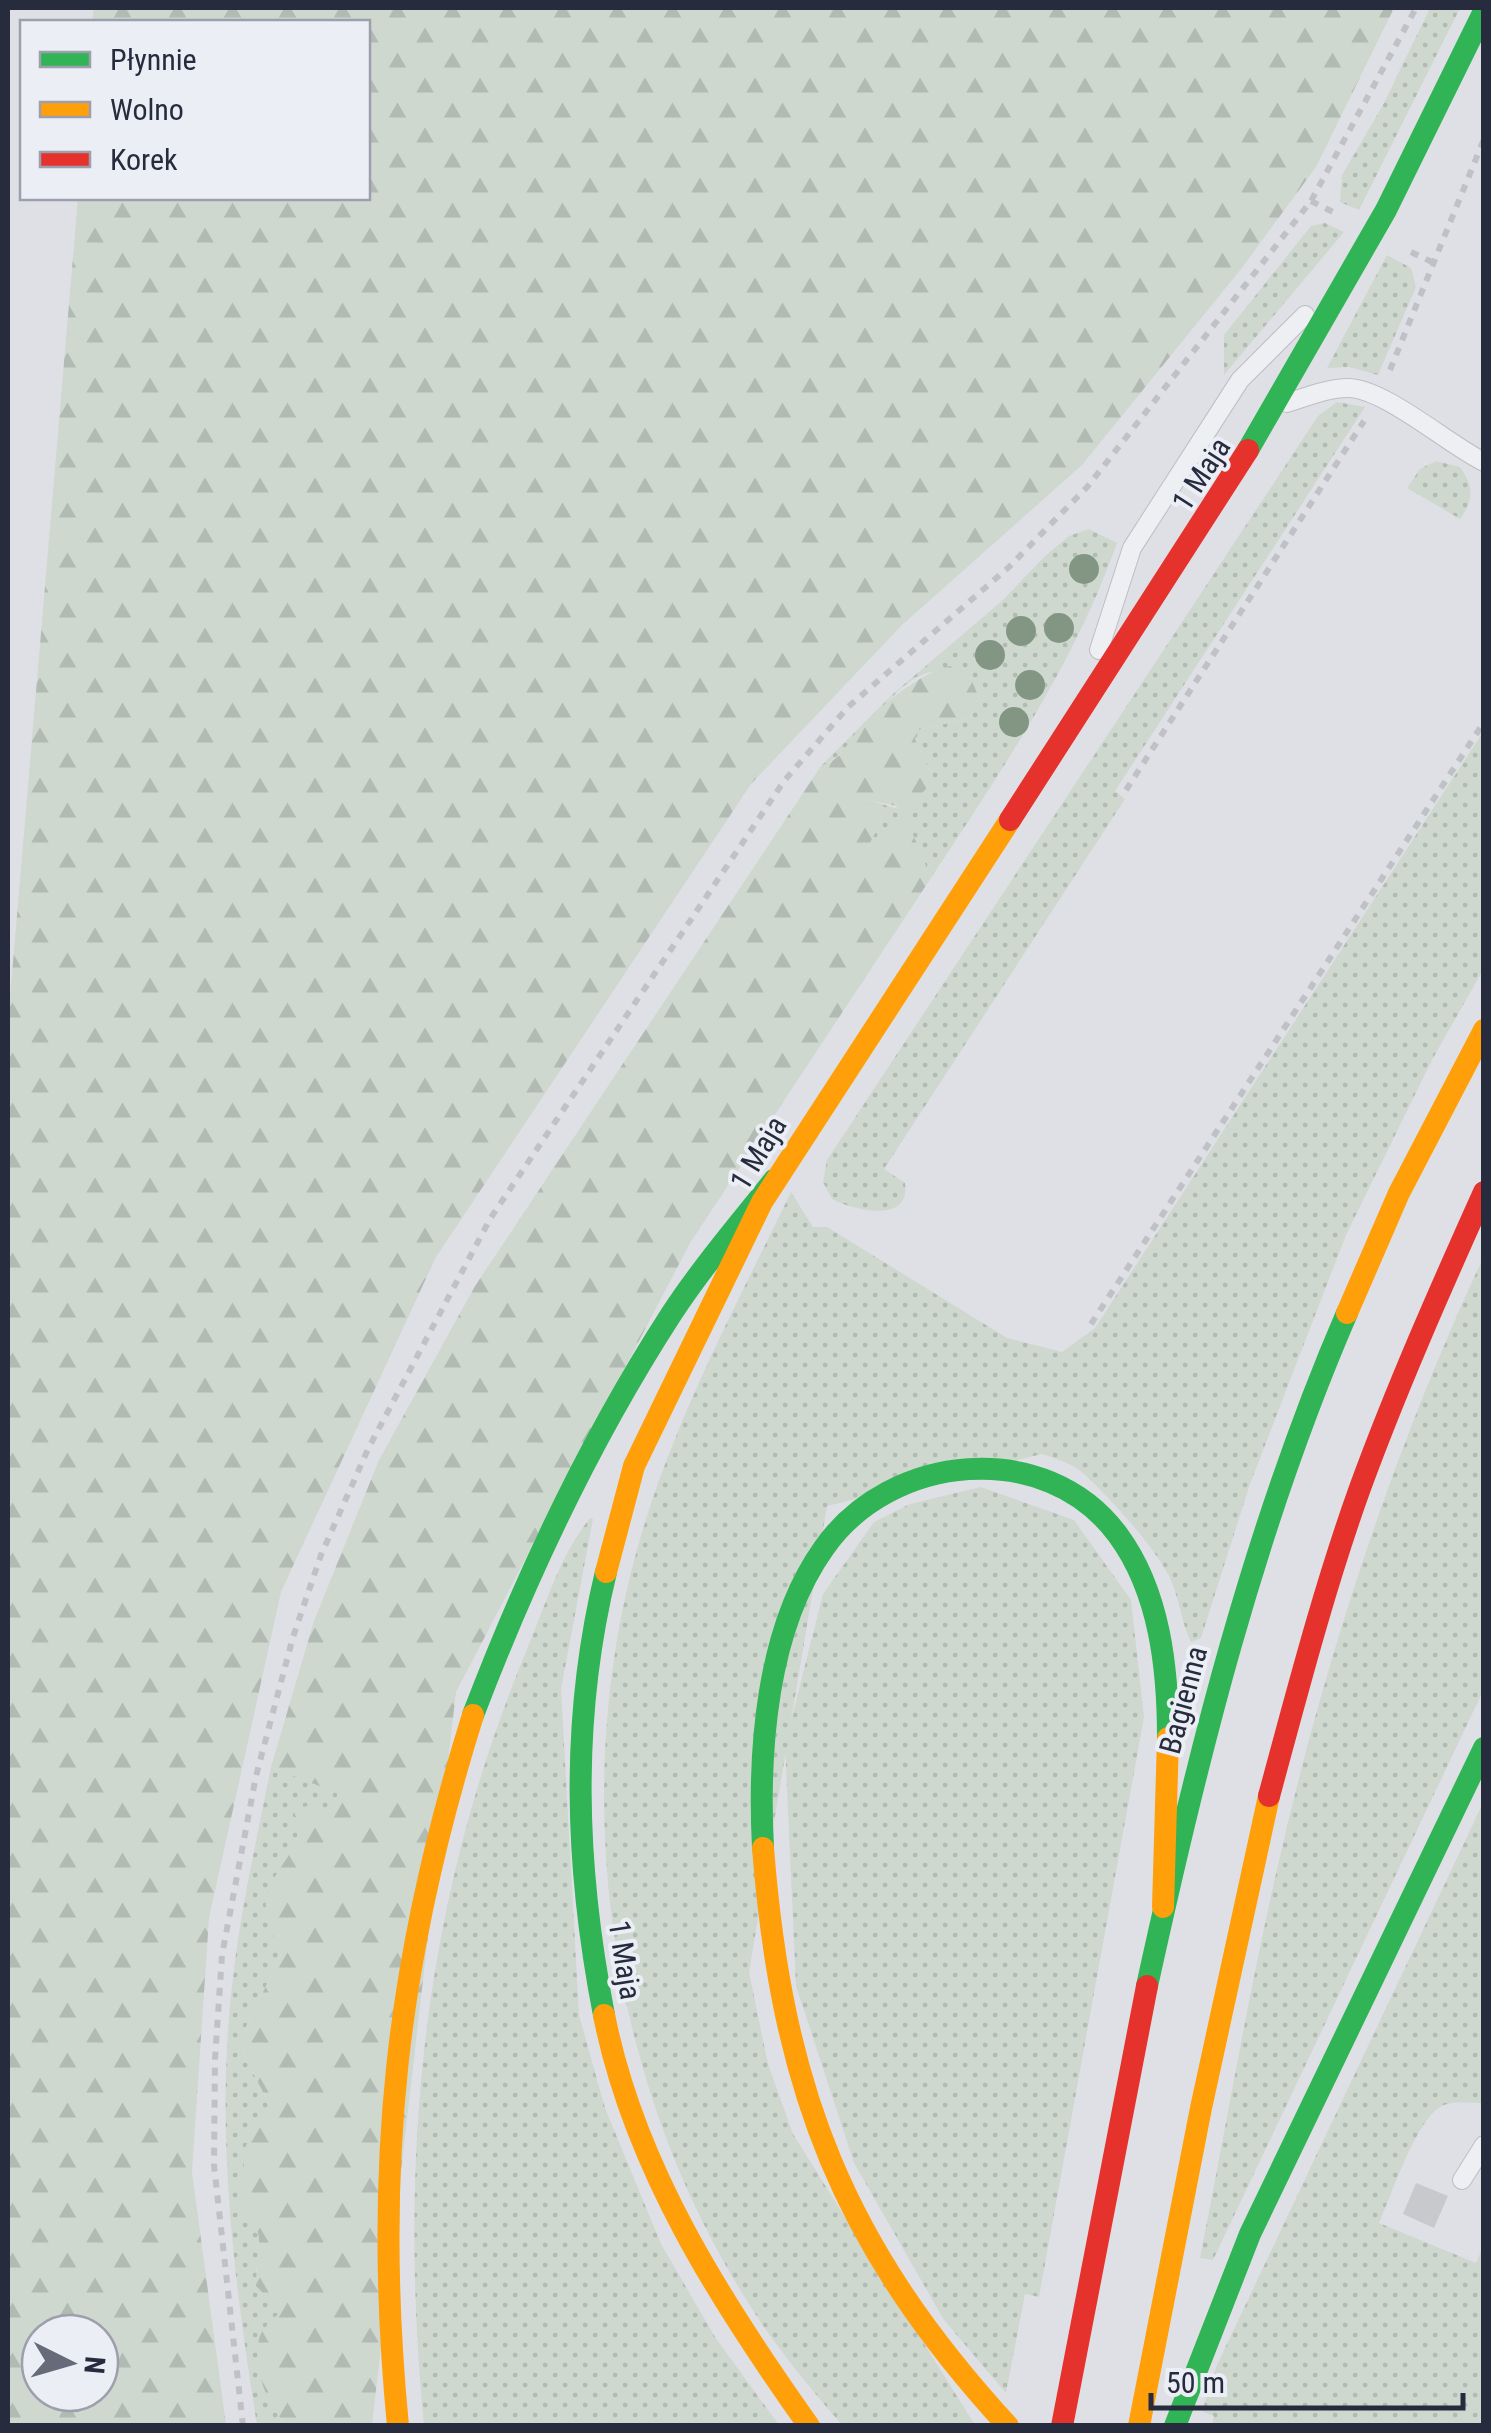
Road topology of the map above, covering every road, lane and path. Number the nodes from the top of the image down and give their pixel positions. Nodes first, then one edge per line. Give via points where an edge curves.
1 (1416, 8) edge
2 (1484, 11) edge
3 (1484, 139) edge
4 (1355, 265) junction
5 (1379, 400) junction
6 (1277, 406) junction
7 (1484, 462) edge
8 (1078, 718) junction
9 (1484, 722) edge
10 (1126, 790) dead end
11 (1484, 1030) edge
12 (774, 1180) junction
13 (1484, 1192) edge
14 (1092, 1324) dead end
15 (1484, 1748) edge
16 (1163, 1907) junction
17 (1484, 2145) edge
18 (1462, 2180) dead end
19 (243, 2426) edge
20 (398, 2426) edge
21 (809, 2426) edge
22 (1008, 2426) edge
23 (1062, 2426) edge
24 (1139, 2426) edge
25 (1175, 2426) edge

1 - 19 path via 1311,200 1088,486 1009,567 848,708 784,781 490,1219 368,1449 287,1656 242,1839 222,1956 214,2166
2 - 4 main road, 1 Maja via 1397,194
3 - 5 path
4 - 6 main road, 1 Maja
4 - 8 lane via 1240,380 1132,548
5 - 6 lane via 1352,387
5 - 7 lane via 1423,420 1447,443
5 - 10 path
6 - 8 main road, 1 Maja
8 - 12 main road, 1 Maja
9 - 14 path
11 - 16 main road, Bagienna via 1400,1185 1283,1476 1216,1693
12 - 20 main road via 680,1300 594,1452 511,1616 466,1734 417,1917 393,2071 385,2221
12 - 21 main road, 1 Maja via 632,1472 588,1659 578,1816 595,1975 636,2128 696,2261
13 - 24 main road via 1398,1383 1306,1646 1247,1872
15 - 25 main road via 1250,2234
16 - 22 main road via 1164,1643 1153,1594 1123,1541 1089,1504 1041,1476 991,1467 933,1471 888,1492 839,1528 794,1612 767,1712 762,1846 778,1992 822,2144 865,2234 940,2349
16 - 23 main road, Bagienna
17 - 18 lane

